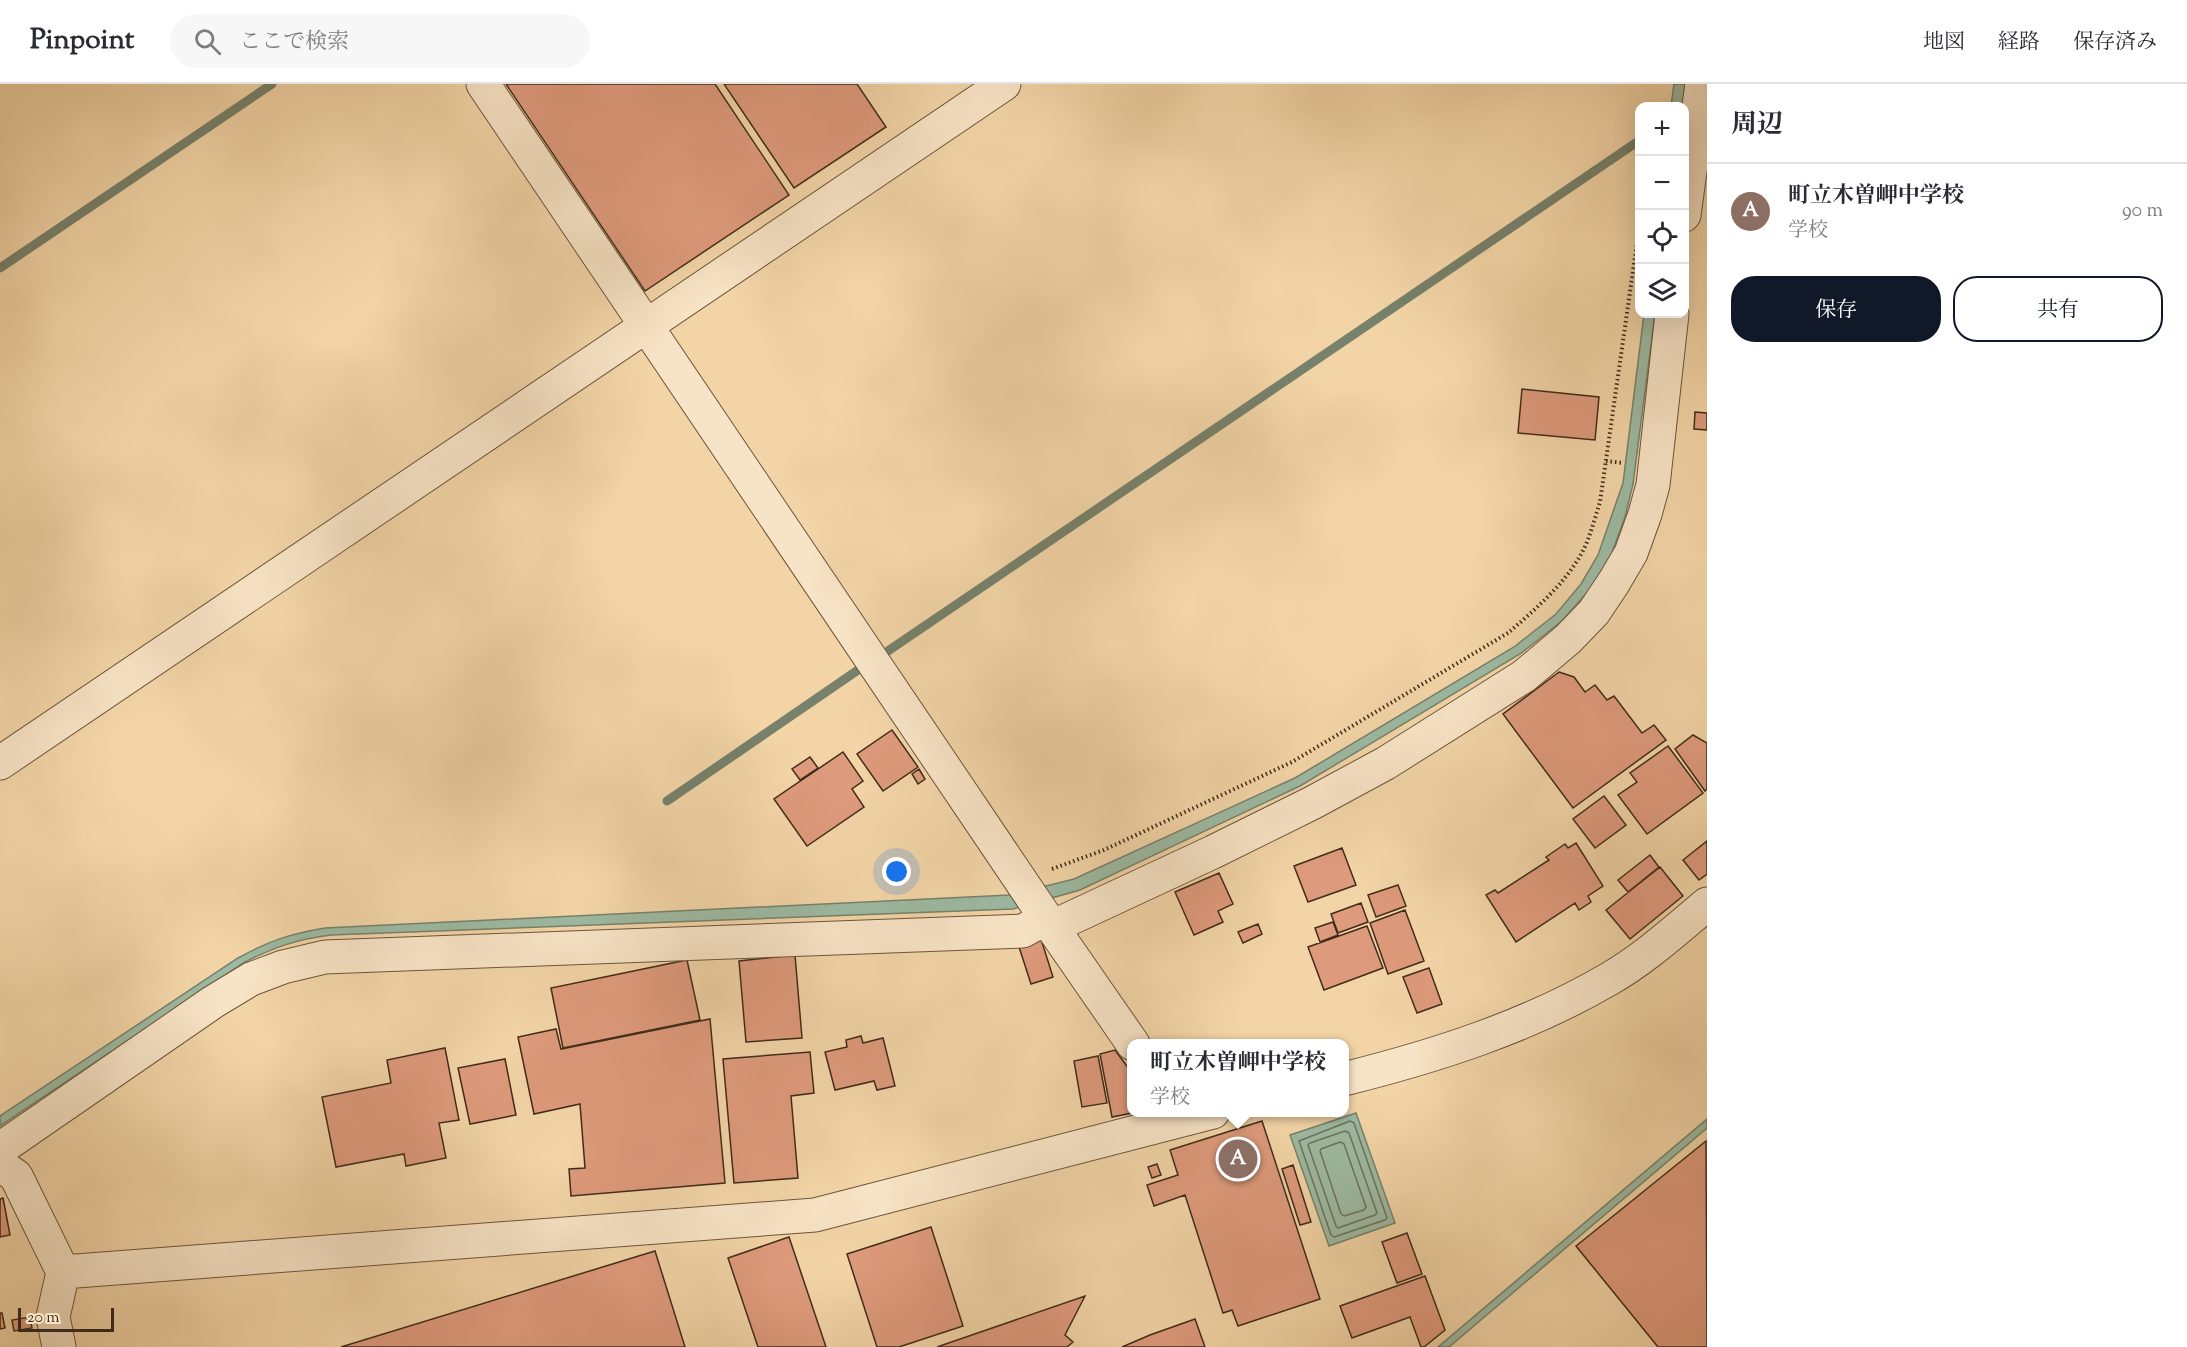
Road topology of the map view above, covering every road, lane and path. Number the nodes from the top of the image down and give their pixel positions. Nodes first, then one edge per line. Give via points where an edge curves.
1 (483, 84) edge
2 (1004, 84) edge
3 (1701, 84) edge
4 (1685, 210) edge
5 (1635, 257) edge
6 (1672, 318) edge
7 (646, 325) junction
8 (1606, 461) junction
9 (1612, 462) dead end
10 (0, 763) edge
11 (1707, 904) edge
12 (1037, 905) junction
13 (1130, 1039) edge
14 (1349, 1078) edge
15 (1185, 1117) edge
16 (0, 1149) edge
17 (0, 1165) edge
18 (63, 1272) junction
19 (59, 1347) edge

1 - 7 street
2 - 7 street
3 - 4 street
5 - 8 path
6 - 12 street via 1653,485 1645,514 1631,553 1614,582 1594,612 1568,639 1524,676 1386,763 1312,803 1233,842
7 - 10 street
7 - 12 street
8 - 9 path
8 - 12 path via 1600,502 1587,543 1536,609 1508,633 1292,762 1104,850
11 - 14 street via 1610,979 1553,1007 1489,1036
12 - 13 street
12 - 16 street via 1023,931 325,957 251,979
15 - 18 street via 815,1215
17 - 18 street via 16,1176
18 - 19 street via 53,1317

